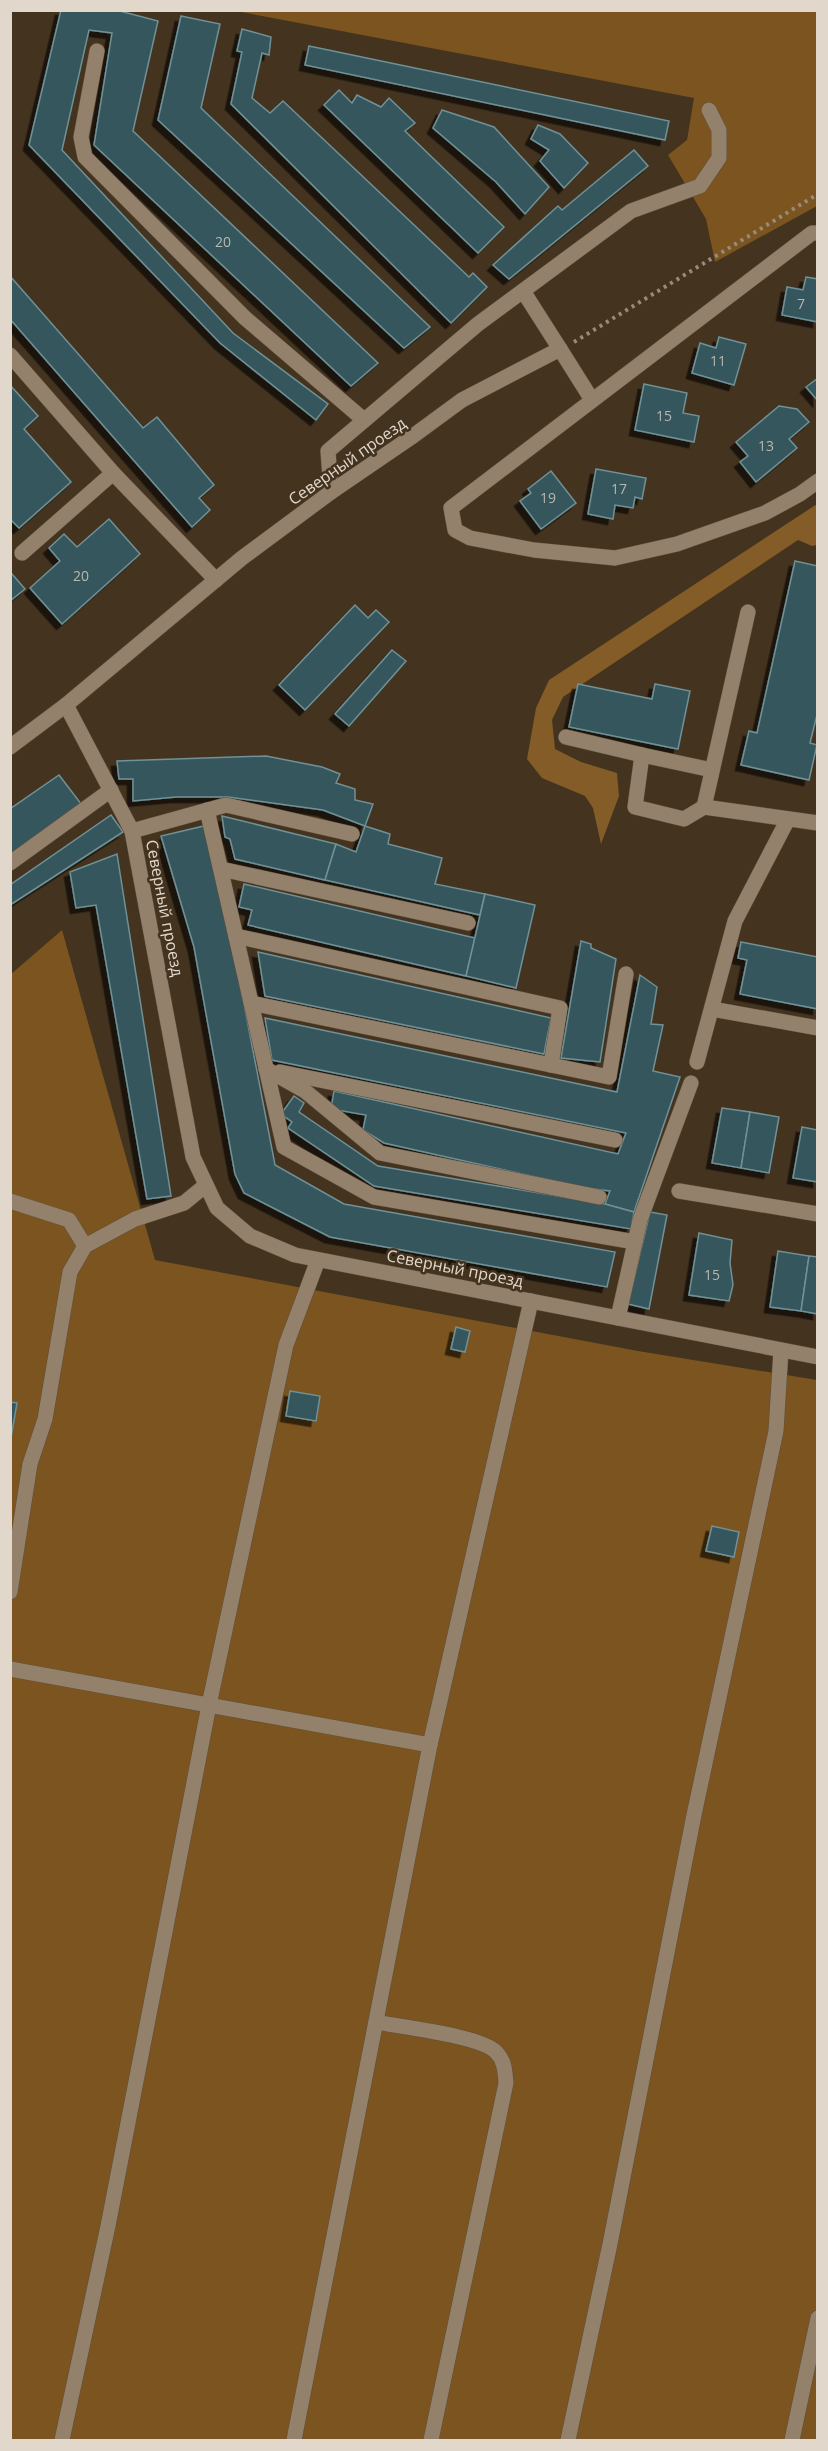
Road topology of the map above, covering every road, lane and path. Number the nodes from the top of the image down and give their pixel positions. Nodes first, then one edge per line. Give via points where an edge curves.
1 (97, 51) dead end
2 (709, 110) dead end
3 (818, 194) edge
4 (818, 233) edge
5 (523, 291) junction
6 (560, 349) junction
7 (10, 355) edge
8 (592, 400) junction
9 (364, 420) junction
10 (113, 473) junction
11 (818, 481) edge
12 (331, 492) junction
13 (22, 554) dead end
14 (216, 580) junction
15 (748, 612) dead end
16 (66, 705) junction
17 (566, 737) dead end
18 (10, 747) edge
19 (642, 755) junction
20 (712, 770) junction
21 (111, 790) junction
22 (704, 807) junction
23 (207, 810) junction
24 (788, 821) junction
25 (818, 823) edge
26 (132, 831) junction
27 (352, 834) dead end
28 (10, 864) edge
29 (221, 869) junction
30 (468, 923) dead end
31 (236, 936) junction
32 (626, 974) dead end
33 (251, 1003) junction
34 (712, 1009) junction
35 (818, 1028) edge
36 (698, 1062) dead end
37 (551, 1065) junction
38 (267, 1069) junction
39 (691, 1083) dead end
40 (615, 1140) dead end
41 (206, 1185) junction
42 (679, 1191) dead end
43 (599, 1197) dead end
44 (10, 1201) edge
45 (818, 1214) edge
46 (635, 1242) junction
47 (85, 1246) junction
48 (318, 1260) junction
49 (531, 1301) junction
50 (611, 1317) junction
51 (781, 1350) junction
52 (818, 1357) edge
53 (10, 1592) edge
54 (10, 1669) edge
55 (209, 1705) junction
56 (430, 1745) junction
57 (376, 2022) junction
58 (818, 2318) edge
59 (62, 2440) edge
60 (294, 2440) edge
61 (431, 2440) edge
62 (568, 2440) edge
63 (792, 2440) edge

1 - 9 street via 81,137 85,157 245,318
2 - 5 street via 719,130 719,158 700,186 631,211
3 - 6 path
4 - 8 street via 812,233
5 - 6 street
5 - 9 street
6 - 8 street
6 - 12 street, Северный проезд via 462,400
7 - 10 street
8 - 11 street via 451,508 455,530 470,538 534,550 615,558 677,544 765,513
9 - 12 street via 328,451
10 - 13 street
10 - 14 street
12 - 14 street, Северный проезд
14 - 16 street, Северный проезд
15 - 20 street
16 - 18 street
16 - 21 street, Северный проезд
17 - 19 street
19 - 20 street
19 - 22 street via 635,807 684,819
20 - 22 street
21 - 26 street, Северный проезд
21 - 28 street
22 - 24 street
23 - 26 street
23 - 27 street via 226,805
23 - 29 street
24 - 25 street
24 - 34 street via 735,921
26 - 41 street, Северный проезд via 194,1157
29 - 30 street
29 - 31 street
31 - 33 street
31 - 37 street via 560,1008
32 - 37 street via 609,1077
33 - 37 street
33 - 38 street
34 - 35 street
34 - 36 street
38 - 40 street
38 - 43 street via 305,1091 380,1153
38 - 46 street via 284,1147 374,1197
39 - 46 street
41 - 47 street via 184,1203 135,1219
41 - 48 street, Северный проезд via 217,1208 250,1236
42 - 45 street
44 - 47 street via 69,1220
46 - 50 street
47 - 53 street via 70,1272 45,1419 30,1464
48 - 49 street, Северный проезд
48 - 55 street via 286,1345
49 - 50 street, Северный проезд
49 - 56 street
50 - 51 street, Северный проезд
51 - 52 street, Северный проезд
51 - 62 street via 776,1431
54 - 55 street
55 - 56 street
55 - 59 street via 108,2226
56 - 57 street
57 - 60 street
57 - 61 street via 476,2041 497,2051 504,2063 506,2084
58 - 63 street

